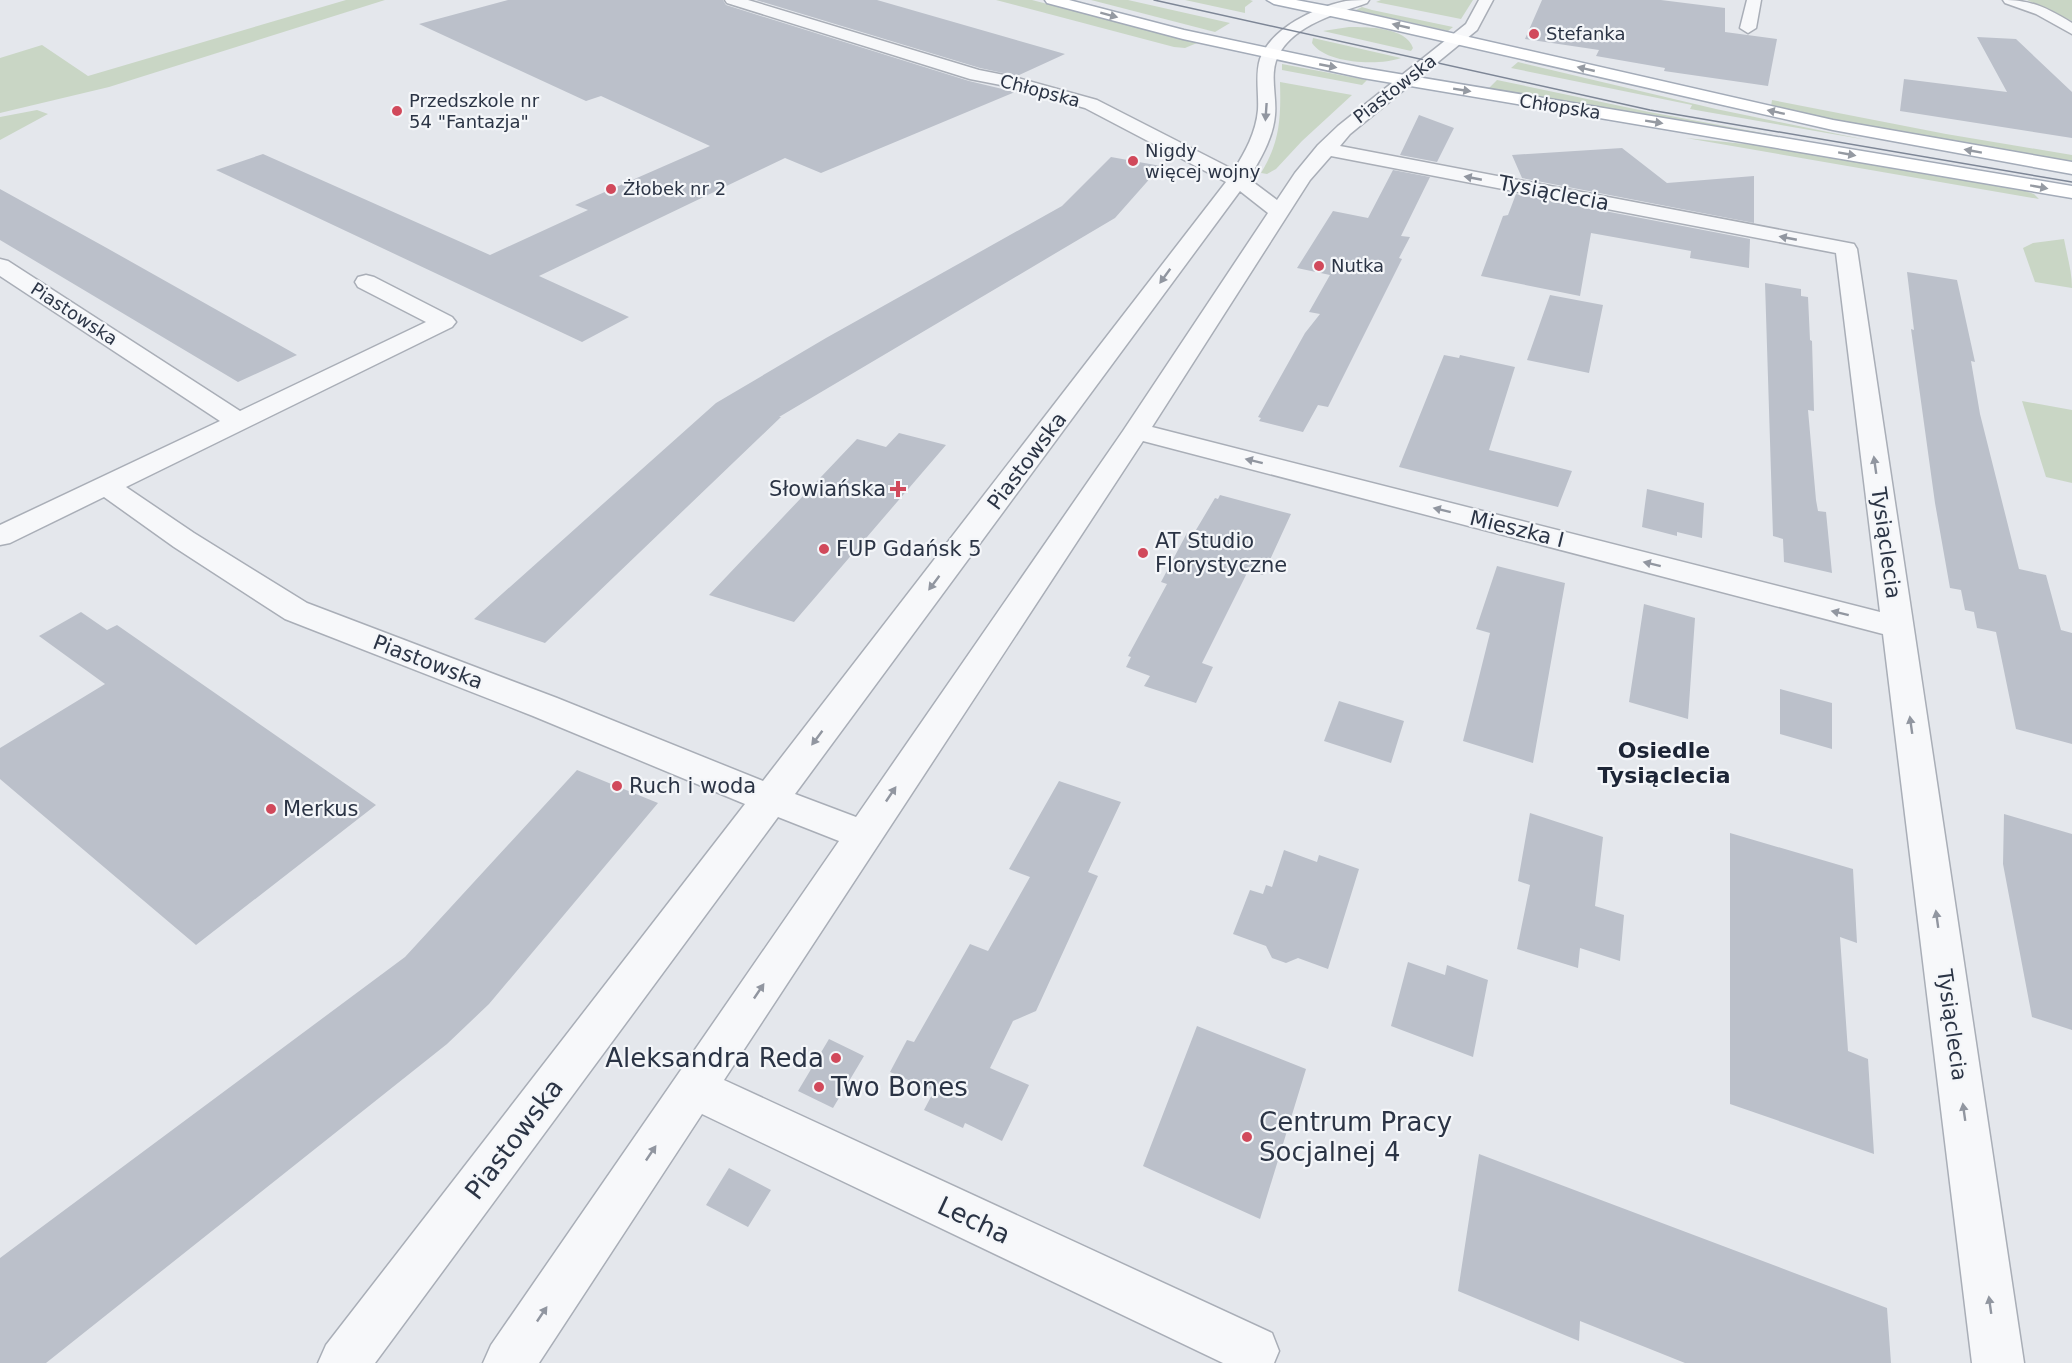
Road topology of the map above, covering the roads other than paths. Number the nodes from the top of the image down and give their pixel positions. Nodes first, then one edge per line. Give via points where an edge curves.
1 (732, 0) edge
2 (1052, 0) edge
3 (1274, 0) edge
4 (1362, 0) edge
5 (1486, 0) edge
6 (1754, 0) edge
7 (1998, 0) edge
8 (2009, 0) edge
9 (1332, 11) junction
10 (1748, 28) dead end
11 (2072, 28) edge
12 (1458, 39) junction
13 (1270, 54) junction
14 (1404, 81) junction
15 (1325, 149) junction
16 (2072, 168) edge
17 (1302, 177) junction
18 (1267, 187) junction
19 (2072, 192) edge
20 (0, 266) edge
21 (366, 282) dead end
22 (239, 422) junction
23 (1136, 431) junction
24 (106, 486) junction
25 (0, 536) edge
26 (1897, 627) junction
27 (770, 799) junction
28 (863, 835) junction
29 (694, 1088) junction
30 (1254, 1351) dead end
31 (344, 1363) edge
32 (509, 1363) edge
33 (1998, 1363) edge

1 - 18 street, Chłopska via 976,75 1091,104
2 -> 13 main road, Chłopska
3 - 9 main road, Chłopska
4 - 9 street
5 - 12 street, Piastowska via 1472,27
6 - 10 street
7 - 8 street
8 - 11 street
12 -> 9 main road, Chłopska
9 - 13 street via 1298,27
12 - 14 street, Piastowska
16 -> 12 main road, Chłopska via 1833,125
13 -> 14 main road, Chłopska
13 -> 18 street, Piastowska via 1260,143
14 - 15 street, Piastowska
14 -> 19 main road, Chłopska
15 - 17 street, Piastowska
26 -> 15 street, Tysiąclecia via 1845,249
17 - 18 street
17 - 18 street, Piastowska
18 - 23 street, Piastowska
18 -> 27 street, Piastowska
20 - 22 street, Piastowska
21 - 22 street via 444,322
22 - 24 street
26 -> 23 street, Mieszka I
28 -> 23 street, Piastowska
24 - 25 street
24 - 27 street, Piastowska via 296,611
33 -> 26 street, Tysiąclecia
27 - 28 street, Piastowska
27 - 31 street, Piastowska
29 -> 28 street, Piastowska
29 - 30 street, Lecha
32 -> 29 street, Piastowska

